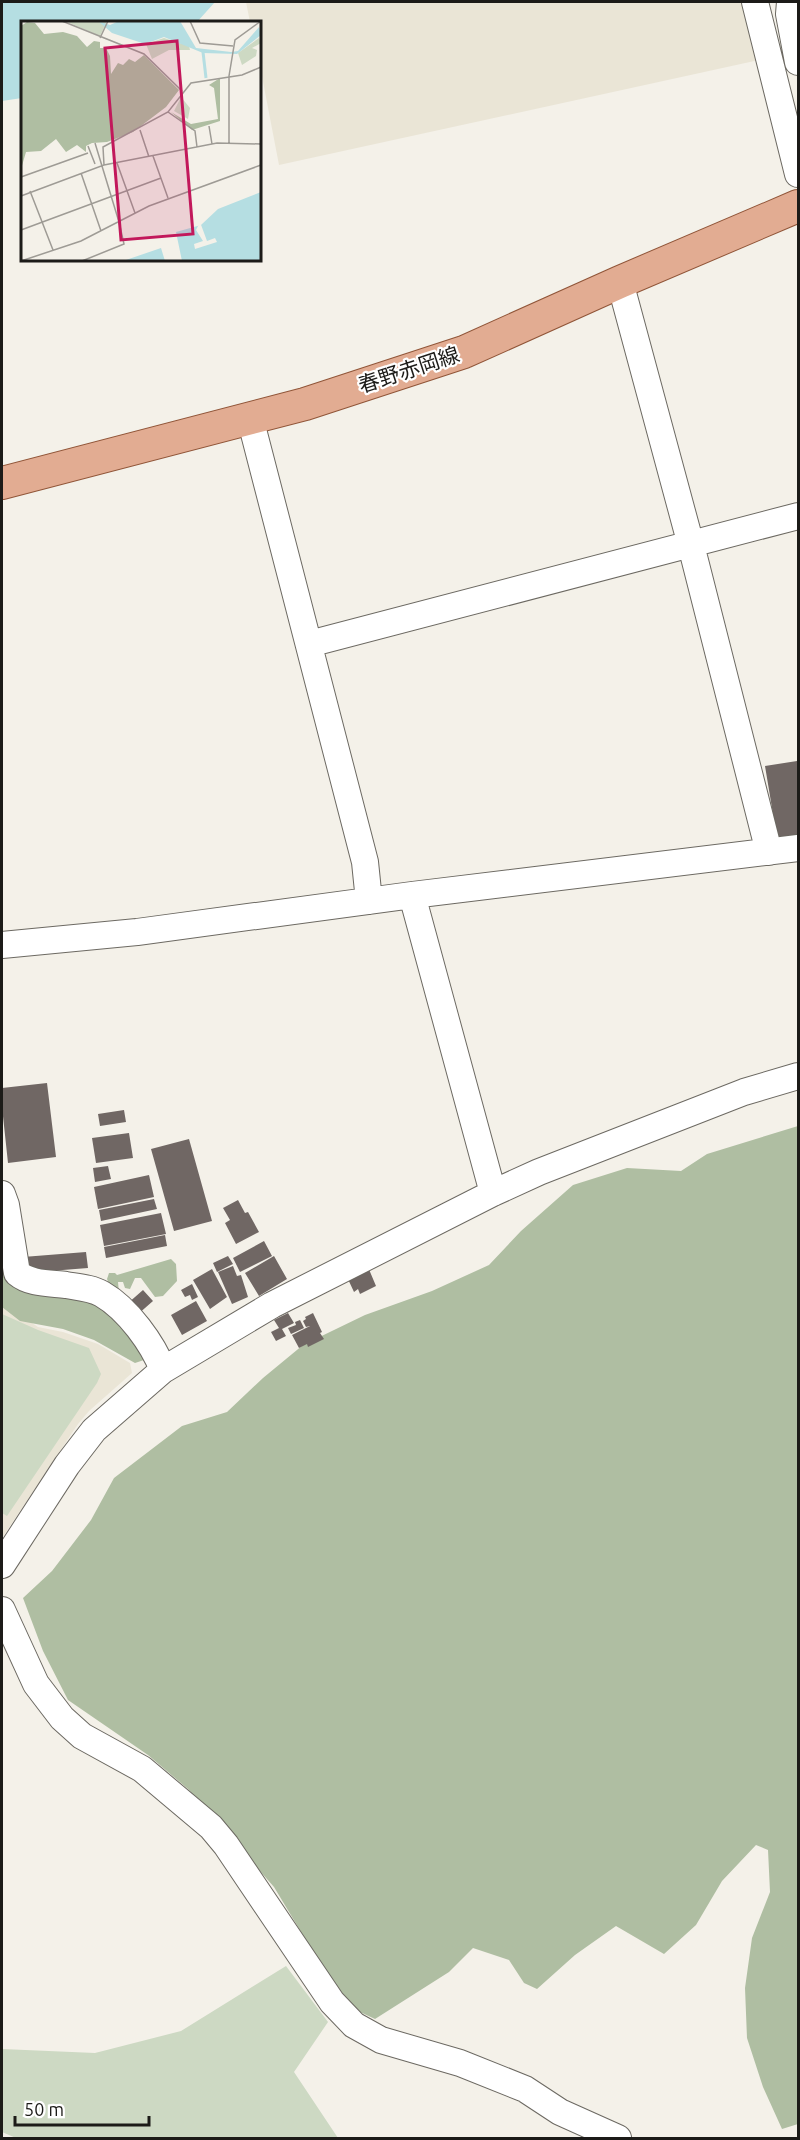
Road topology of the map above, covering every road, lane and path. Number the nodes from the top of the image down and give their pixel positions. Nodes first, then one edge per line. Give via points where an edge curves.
1 (755, 2) edge
2 (790, 2) edge
3 (798, 62) edge
4 (798, 174) edge
5 (798, 206) edge
6 (620, 282) junction
7 (250, 418) junction
8 (2, 483) edge
9 (798, 516) edge
10 (691, 545) junction
11 (309, 644) junction
12 (798, 848) edge
13 (769, 852) junction
14 (412, 895) junction
15 (369, 901) junction
16 (2, 945) edge
17 (798, 1076) edge
18 (493, 1193) junction
19 (2, 1194) edge
20 (163, 1370) junction
21 (2, 1564) edge
22 (2, 1610) edge
23 (618, 2139) edge

1 - 4 street
2 - 3 street
5 - 6 main road, 春野赤岡線
6 - 7 main road, 春野赤岡線 via 464,352
6 - 10 street
7 - 8 main road, 春野赤岡線
7 - 11 street
9 - 10 street
10 - 11 street
10 - 13 street
11 - 15 street via 365,862
12 - 13 street
13 - 14 street
14 - 15 street
14 - 18 street
15 - 16 street via 137,932
17 - 18 street via 744,1092
18 - 20 street via 272,1305
19 - 20 street via 17,1273 28,1280 93,1290 106,1296 138,1327
20 - 21 street via 94,1430
22 - 23 street via 36,1684 53,1709 82,1736 142,1769 211,1827 332,2002 354,2025 381,2040 460,2063 525,2090 560,2112

